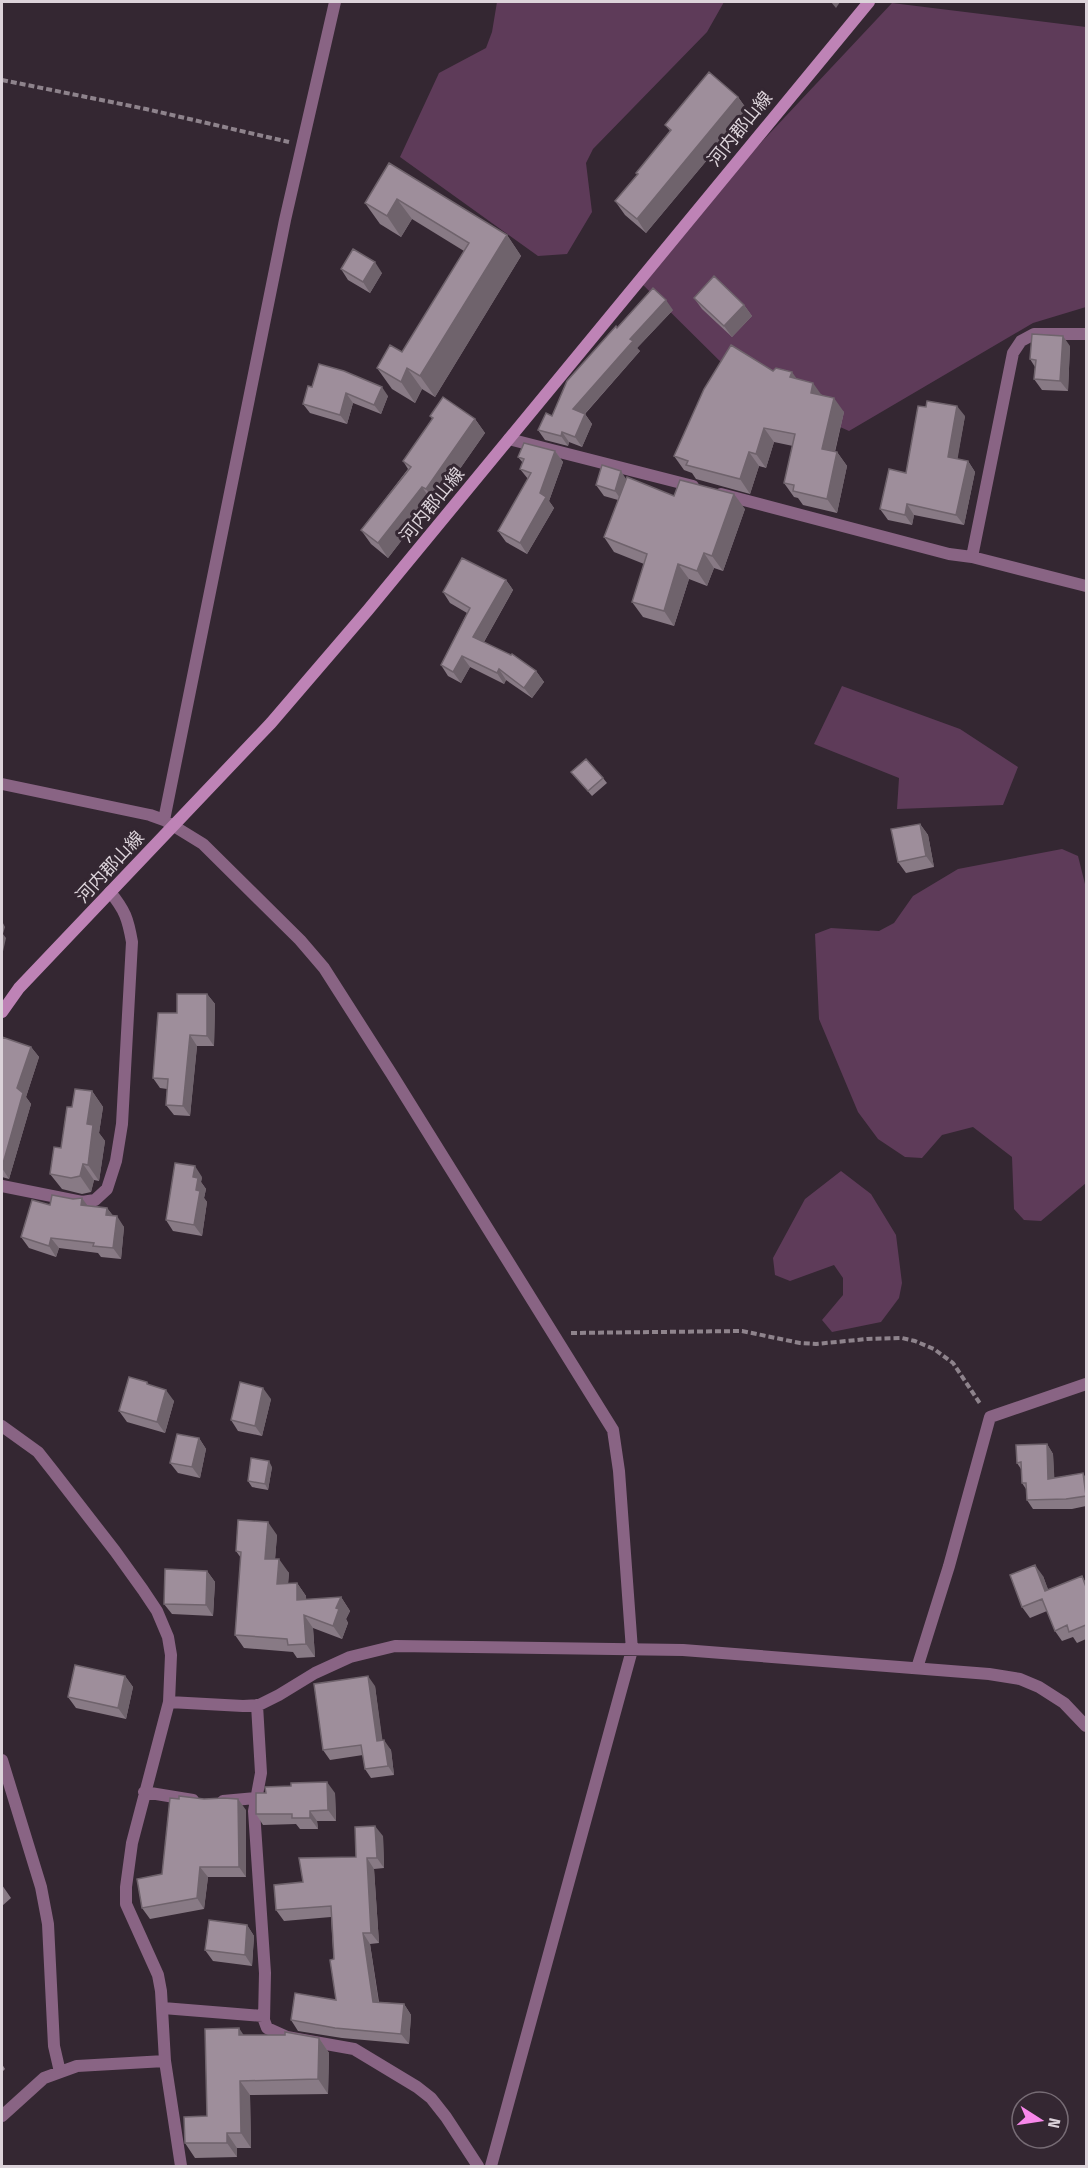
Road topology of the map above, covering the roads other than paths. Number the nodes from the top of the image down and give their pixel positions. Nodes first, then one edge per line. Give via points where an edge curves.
1 (335, 2) edge
2 (869, 2) edge
3 (1086, 334) edge
4 (509, 439) junction
5 (972, 557) junction
6 (1086, 586) edge
7 (2, 784) edge
8 (169, 822) junction
9 (110, 892) junction
10 (2, 1012) edge
11 (2, 1186) edge
12 (1086, 1384) edge
13 (2, 1426) edge
14 (632, 1650) junction
15 (917, 1668) junction
16 (169, 1702) junction
17 (257, 1706) junction
18 (1086, 1726) edge
19 (2, 1760) edge
20 (144, 1792) junction
21 (256, 1798) junction
22 (163, 2008) junction
23 (263, 2016) junction
24 (165, 2061) junction
25 (60, 2072) junction
26 (2, 2116) edge
27 (181, 2166) edge
28 (478, 2166) edge
29 (491, 2166) edge

1 - 8 street via 301,145
2 - 4 main road, 河内郡山線
3 - 5 street via 1034,334 1021,341 1013,353
4 - 5 street
4 - 8 main road, 河内郡山線 via 286,706
5 - 6 street
7 - 8 street
8 - 9 main road, 河内郡山線
8 - 14 street via 203,844 324,968 613,1430
9 - 10 main road, 河内郡山線
9 - 11 street via 129,920 132,942 122,1124 107,1189 95,1200 82,1202
12 - 15 street via 990,1417
13 - 16 street via 38,1452 116,1551 157,1611 171,1655
14 - 15 street via 683,1650
14 - 17 street via 396,1646 350,1657
14 - 29 street
15 - 18 street via 1020,1679 1064,1703
16 - 17 street
16 - 20 street
17 - 21 street via 261,1773
19 - 25 street via 41,1887 48,1924 54,2046
20 - 21 street via 208,1802
20 - 22 street via 132,1843 126,1904 158,1975
21 - 23 street via 265,1973
22 - 23 street
22 - 24 street
23 - 28 street via 267,2028 288,2037 354,2049 417,2087 446,2116
24 - 25 street via 77,2066
24 - 27 street
25 - 26 street via 44,2078

